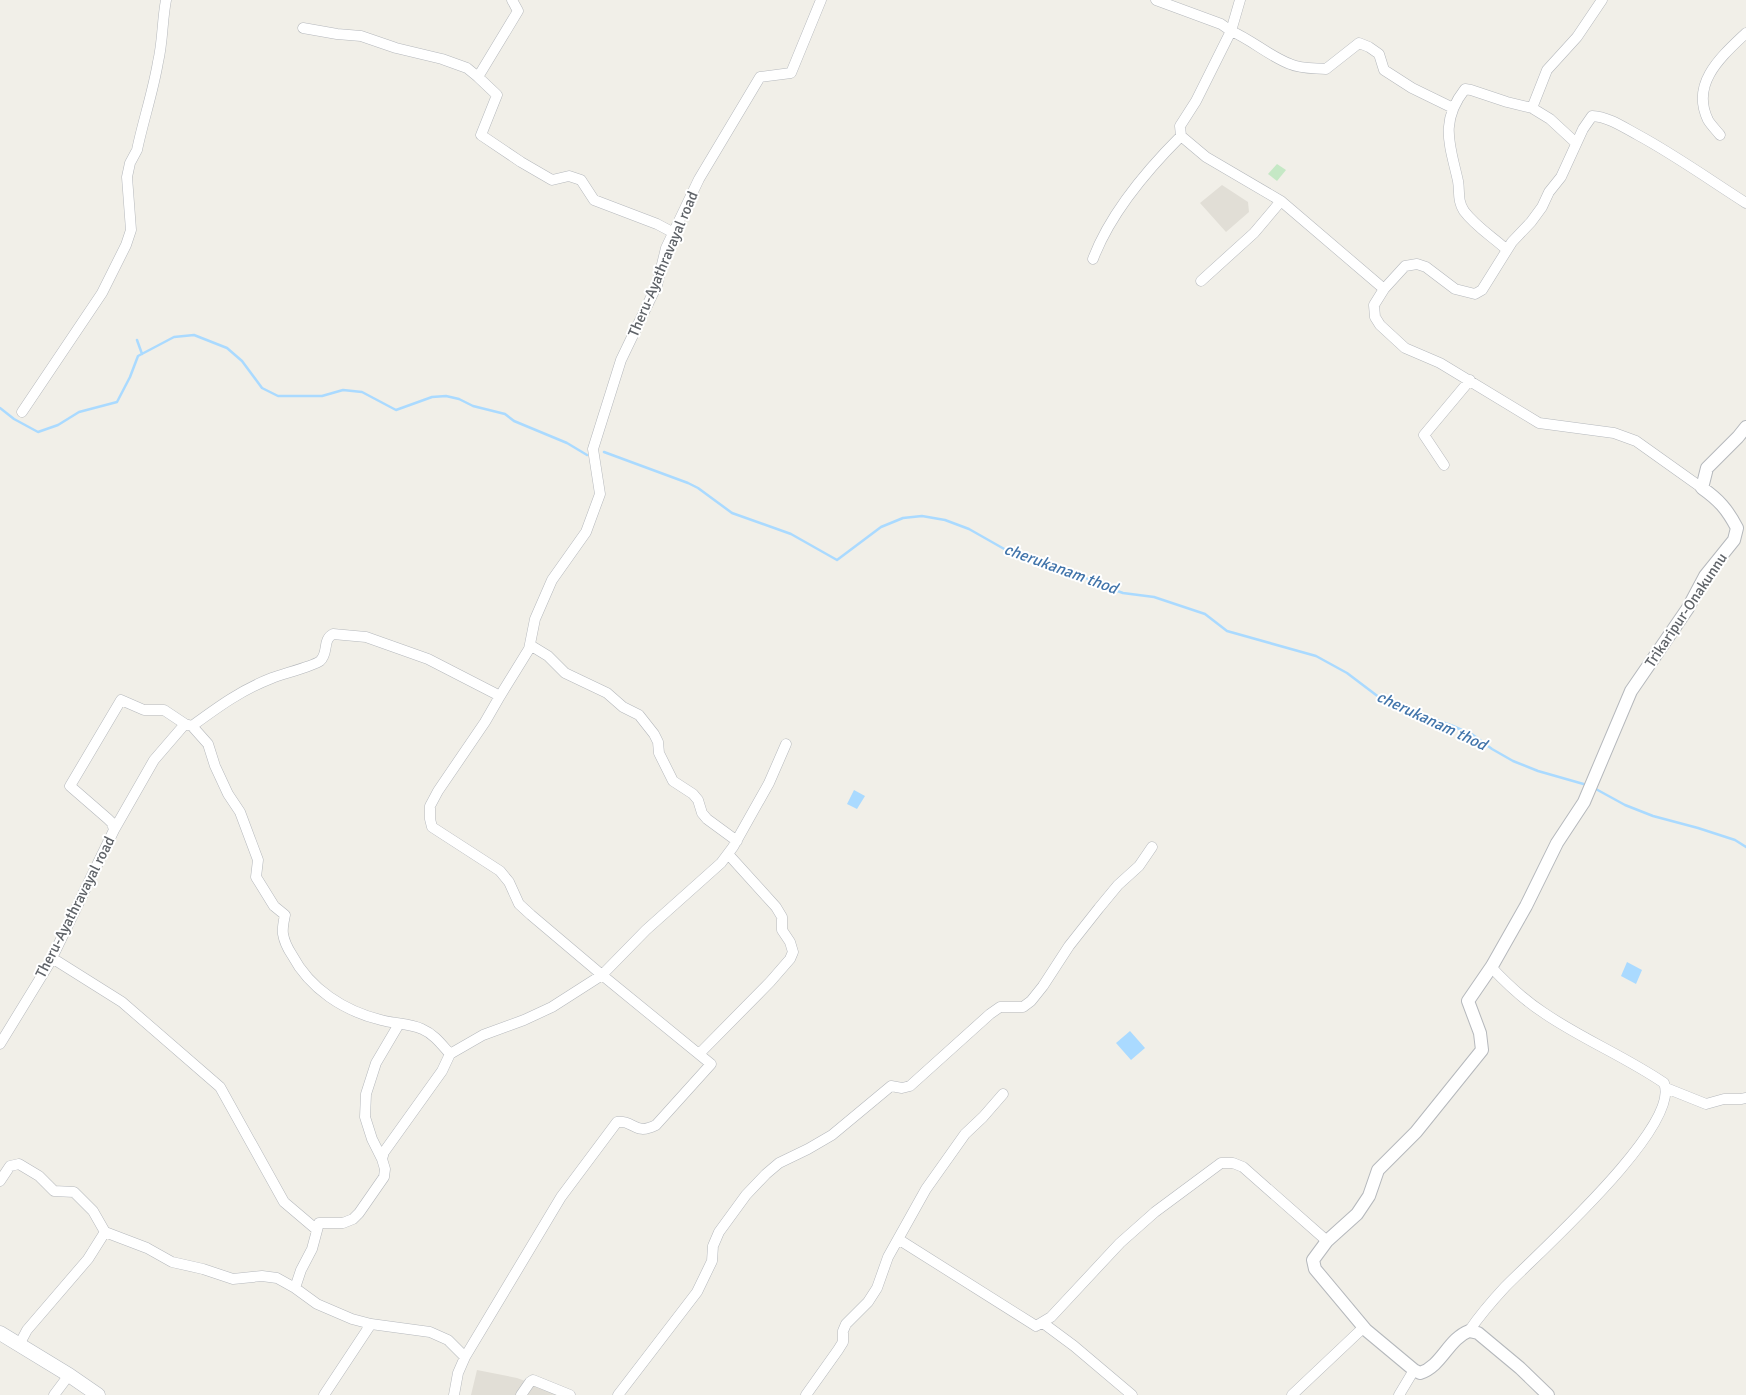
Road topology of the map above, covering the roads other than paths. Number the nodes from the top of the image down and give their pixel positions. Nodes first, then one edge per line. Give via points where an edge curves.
1 (166, 0) edge
2 (512, 0) edge
3 (821, 0) edge
4 (1156, 0) edge
5 (1240, 0) edge
6 (1602, 0) edge
7 (304, 28) dead end
8 (1231, 31) junction
9 (1746, 33) edge
10 (478, 76) junction
11 (1453, 108) junction
12 (1532, 108) junction
13 (1720, 135) dead end
14 (1181, 136) junction
15 (1576, 143) junction
16 (1281, 201) junction
17 (1746, 203) edge
18 (674, 233) junction
19 (1507, 250) junction
20 (1093, 259) dead end
21 (1201, 281) dead end
22 (1384, 289) junction
23 (1470, 380) junction
24 (22, 412) dead end
25 (1746, 427) edge
26 (1444, 465) dead end
27 (1702, 488) junction
28 (1741, 531) edge
29 (530, 645) junction
30 (500, 696) junction
31 (188, 725) junction
32 (786, 744) dead end
33 (114, 830) junction
34 (736, 841) junction
35 (1152, 847) dead end
36 (728, 854) junction
37 (52, 958) junction
38 (1491, 967) junction
39 (602, 975) junction
40 (399, 1024) junction
41 (0, 1044) edge
42 (450, 1054) junction
43 (699, 1054) junction
44 (1666, 1088) junction
45 (1003, 1094) dead end
46 (1746, 1098) edge
47 (382, 1159) junction
48 (0, 1180) edge
49 (317, 1230) junction
50 (106, 1232) junction
51 (898, 1239) junction
52 (1327, 1241) junction
53 (295, 1288) junction
54 (1043, 1323) junction
55 (371, 1324) junction
56 (1364, 1327) junction
57 (1469, 1331) junction
58 (0, 1333) edge
59 (18, 1345) junction
60 (465, 1357) junction
61 (1414, 1370) junction
62 (70, 1375) junction
63 (54, 1395) edge
64 (98, 1395) edge
65 (324, 1395) edge
66 (454, 1395) edge
67 (521, 1395) edge
68 (570, 1395) edge
69 (618, 1395) edge
70 (806, 1395) edge
71 (1132, 1395) edge
72 (1292, 1395) edge
73 (1399, 1395) edge
74 (1548, 1395) edge

1 - 24 street via 158,64 137,150 127,177 131,230 126,246 102,293
2 - 10 street via 518,11
3 - 18 street, Theru-Ayathravayal road via 791,73 760,76 699,179
4 - 8 street via 1222,24
5 - 8 street
6 - 12 street via 1577,37 1547,70
7 - 10 street via 361,36 442,59 467,68
8 - 11 street via 1291,65 1314,68 1326,69 1359,43 1380,54 1384,70
8 - 14 street via 1180,126
9 - 13 street via 1709,72 1704,88 1702,102 1708,120
10 - 18 street via 497,95 481,135 552,180 569,176 581,180 594,200
11 - 12 street via 1465,89
11 - 19 street via 1449,115 1449,142 1463,210
12 - 15 street via 1550,119
14 - 16 street via 1206,157
14 - 20 street via 1127,199 1101,238
15 - 17 street via 1592,116 1602,117 1666,150
15 - 19 street via 1561,177 1542,207
16 - 21 street via 1254,233
16 - 22 street
18 - 29 street, Theru-Ayathravayal road via 666,248 657,285 621,360 593,449 600,494 586,532 552,580 535,619
19 - 22 street via 1482,290 1475,294 1455,289 1417,264 1405,266
22 - 23 street via 1374,305 1374,317 1380,325 1405,348
23 - 26 street via 1424,435
23 - 27 street via 1539,423 1614,433 1636,441
25 - 27 street via 1707,468
27 - 28 street, Trikaripur-Onakunnu via 1717,498
28 - 38 street, Trikaripur-Onakunnu via 1705,576 1688,608 1632,691 1584,802 1557,843
29 - 30 street, Theru-Ayathravayal road
29 - 34 street via 548,656 565,673 607,693 639,715 654,734 673,781 693,794 707,819
30 - 31 street via 428,659 366,637 333,634 326,641 320,661 233,696
30 - 39 street, Theru-Ayathravayal road via 430,806 432,827 504,876 519,904
31 - 33 street via 154,760
31 - 33 street, Theru-Ayathravayal road via 164,710 144,710 121,700 70,786 108,819
31 - 40 street via 208,744 228,794 240,812 258,860 256,877 274,906 285,915 283,933 289,950 306,977 338,1003
32 - 34 street via 769,783
33 - 37 street, Theru-Ayathravayal road
34 - 36 street
35 - 69 street via 1069,946 1031,1001 1023,1007 1000,1007 910,1086 891,1086 832,1134 766,1174 719,1232 712,1260 697,1292
36 - 39 street
36 - 43 street via 776,907 782,918 782,930 793,952 770,982
37 - 41 street, Theru-Ayathravayal road
37 - 49 street via 122,1002 220,1087 284,1202
38 - 44 street via 1512,989 1544,1013 1609,1052 1640,1066 1664,1083
38 - 52 street, Trikaripur-Onakunnu via 1468,1001 1480,1033 1482,1050 1416,1132 1378,1170 1369,1196 1358,1214
39 - 42 street via 552,1008 483,1035
39 - 43 street
40 - 42 street via 424,1030
40 - 47 street via 376,1063 366,1094 368,1126
42 - 47 street via 442,1071
43 - 60 street via 711,1064 656,1125 646,1130 636,1129 623,1121 613,1126 561,1197
44 - 46 street via 1706,1104
44 - 57 street via 1654,1126 1627,1164 1504,1288
45 - 51 street via 965,1134 943,1164
47 - 49 street via 384,1177 359,1213 343,1223 319,1223
48 - 50 street via 10,1166 18,1164 39,1176 54,1190 74,1192 94,1211
49 - 53 street
50 - 53 street via 172,1262 233,1279 277,1278
50 - 59 street
51 - 54 street via 1036,1326
51 - 70 street via 877,1288 846,1324 843,1342
52 - 54 street via 1243,1167 1233,1163 1221,1164 1155,1212 1120,1243
52 - 56 street via 1313,1260 1315,1269
53 - 55 street via 317,1304
54 - 71 street
55 - 60 street via 430,1332 448,1340
55 - 65 street
56 - 61 street
56 - 72 street
57 - 61 street via 1459,1336 1434,1367 1420,1373
57 - 74 street via 1478,1334 1520,1368
58 - 59 main road
59 - 62 main road
60 - 66 street
61 - 73 street
62 - 63 street
62 - 64 main road
67 - 68 street via 533,1380

